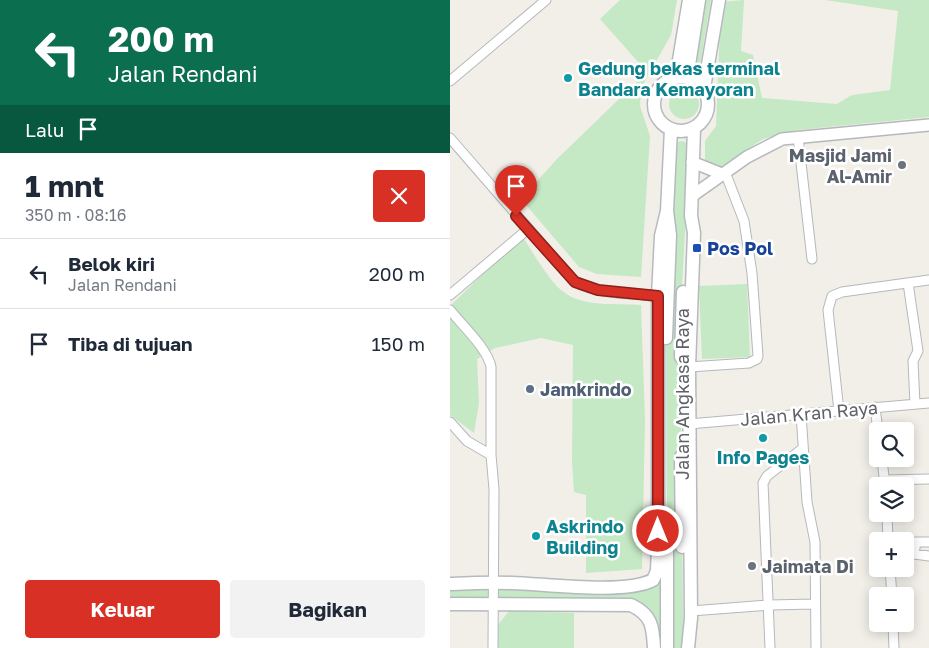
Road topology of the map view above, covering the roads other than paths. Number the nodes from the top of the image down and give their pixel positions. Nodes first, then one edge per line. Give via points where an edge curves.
1 (546, 0) edge
2 (689, 0) edge
3 (699, 0) edge
4 (711, 0) edge
5 (720, 0) edge
6 (450, 81) edge
7 (691, 82) junction
8 (929, 124) edge
9 (694, 128) junction
10 (671, 129) junction
11 (798, 137) junction
12 (450, 138) edge
13 (669, 149) junction
14 (692, 156) junction
15 (724, 173) junction
16 (692, 196) junction
17 (667, 211) junction
18 (691, 216) junction
19 (528, 229) junction
20 (812, 259) dead end
21 (929, 280) edge
22 (908, 283) junction
23 (450, 295) edge
24 (658, 296) junction
25 (450, 310) edge
26 (689, 367) junction
27 (929, 403) edge
28 (915, 404) junction
29 (875, 407) junction
30 (839, 411) junction
31 (800, 414) junction
32 (450, 422) edge
33 (877, 422) edge
34 (689, 424) junction
35 (802, 449) junction
36 (491, 456) junction
37 (929, 479) edge
38 (914, 480) edge
39 (690, 489) junction
40 (658, 498) junction
41 (681, 499) junction
42 (667, 511) junction
43 (929, 542) edge
44 (662, 543) junction
45 (929, 556) edge
46 (493, 583) junction
47 (450, 584) edge
48 (450, 604) edge
49 (815, 604) junction
50 (493, 605) junction
51 (769, 605) junction
52 (691, 611) junction
53 (893, 632) edge
54 (688, 633) junction
55 (492, 648) edge
56 (654, 648) edge
57 (668, 648) edge
58 (688, 648) edge
59 (770, 648) edge
60 (816, 648) edge
61 (894, 648) edge

1 - 6 street
2 - 7 main road
3 - 7 main road
4 - 7 main road
5 - 7 main road
7 - 9 main road via 708,100 707,114
7 - 10 main road via 662,86 655,102 658,118
8 - 11 street
9 - 10 main road via 684,131
9 - 14 main road, Jalan Angkasa Raya
10 - 13 main road, Jalan Angkasa Raya
11 - 15 street via 767,145
11 - 20 street
12 - 19 street
13 - 14 main road via 673,143 687,143
13 - 17 main road, Jalan Angkasa Raya
14 - 15 street
14 - 16 main road, Jalan Angkasa Raya
15 - 16 street
15 - 26 street via 744,221 752,273 758,356 749,363
16 - 18 main road, Jalan Angkasa Raya
17 - 24 main road, Jalan Angkasa Raya via 661,236
17 - 42 main road, Jalan Angkasa Raya via 670,236 666,338
18 - 26 main road, Jalan Angkasa Raya via 694,234
18 - 41 main road, Jalan Angkasa Raya via 686,226 681,319
19 - 23 street
19 - 24 street via 575,282 598,290
21 - 22 street
22 - 28 street via 918,351 913,361
22 - 30 street via 842,292 829,301
24 - 40 main road, Jalan Angkasa Raya
25 - 36 street via 490,360
26 - 34 main road, Jalan Angkasa Raya
27 - 28 street, Jalan Kran Raya
28 - 29 street, Jalan Kran Raya
29 - 30 street, Jalan Kran Raya
29 - 33 street
30 - 31 street, Jalan Kran Raya
31 - 34 street, Jalan Kran Raya
31 - 35 street
32 - 36 street via 467,441
34 - 39 main road, Jalan Angkasa Raya
35 - 49 street via 815,542
35 - 51 street via 767,476 763,483
36 - 46 street
37 - 38 street
39 - 41 main road
39 - 52 main road, Jalan Angkasa Raya
40 - 42 main road
40 - 44 main road, Jalan Angkasa Raya
41 - 54 main road, Jalan Angkasa Raya via 683,617
42 - 44 main road, Jalan Angkasa Raya
43 - 45 street via 916,542 914,554
44 - 46 main road, Jalan Angkasa Raya via 653,580 637,586
44 - 57 main road, Jalan Angkasa Raya
46 - 47 main road
46 - 50 street
48 - 50 main road
49 - 51 street
49 - 60 street
50 - 55 street
50 - 56 main road via 632,605 642,610 652,625
51 - 52 street
51 - 59 street
52 - 54 main road, Jalan Angkasa Raya
53 - 61 street
54 - 58 main road, Jalan Angkasa Raya

